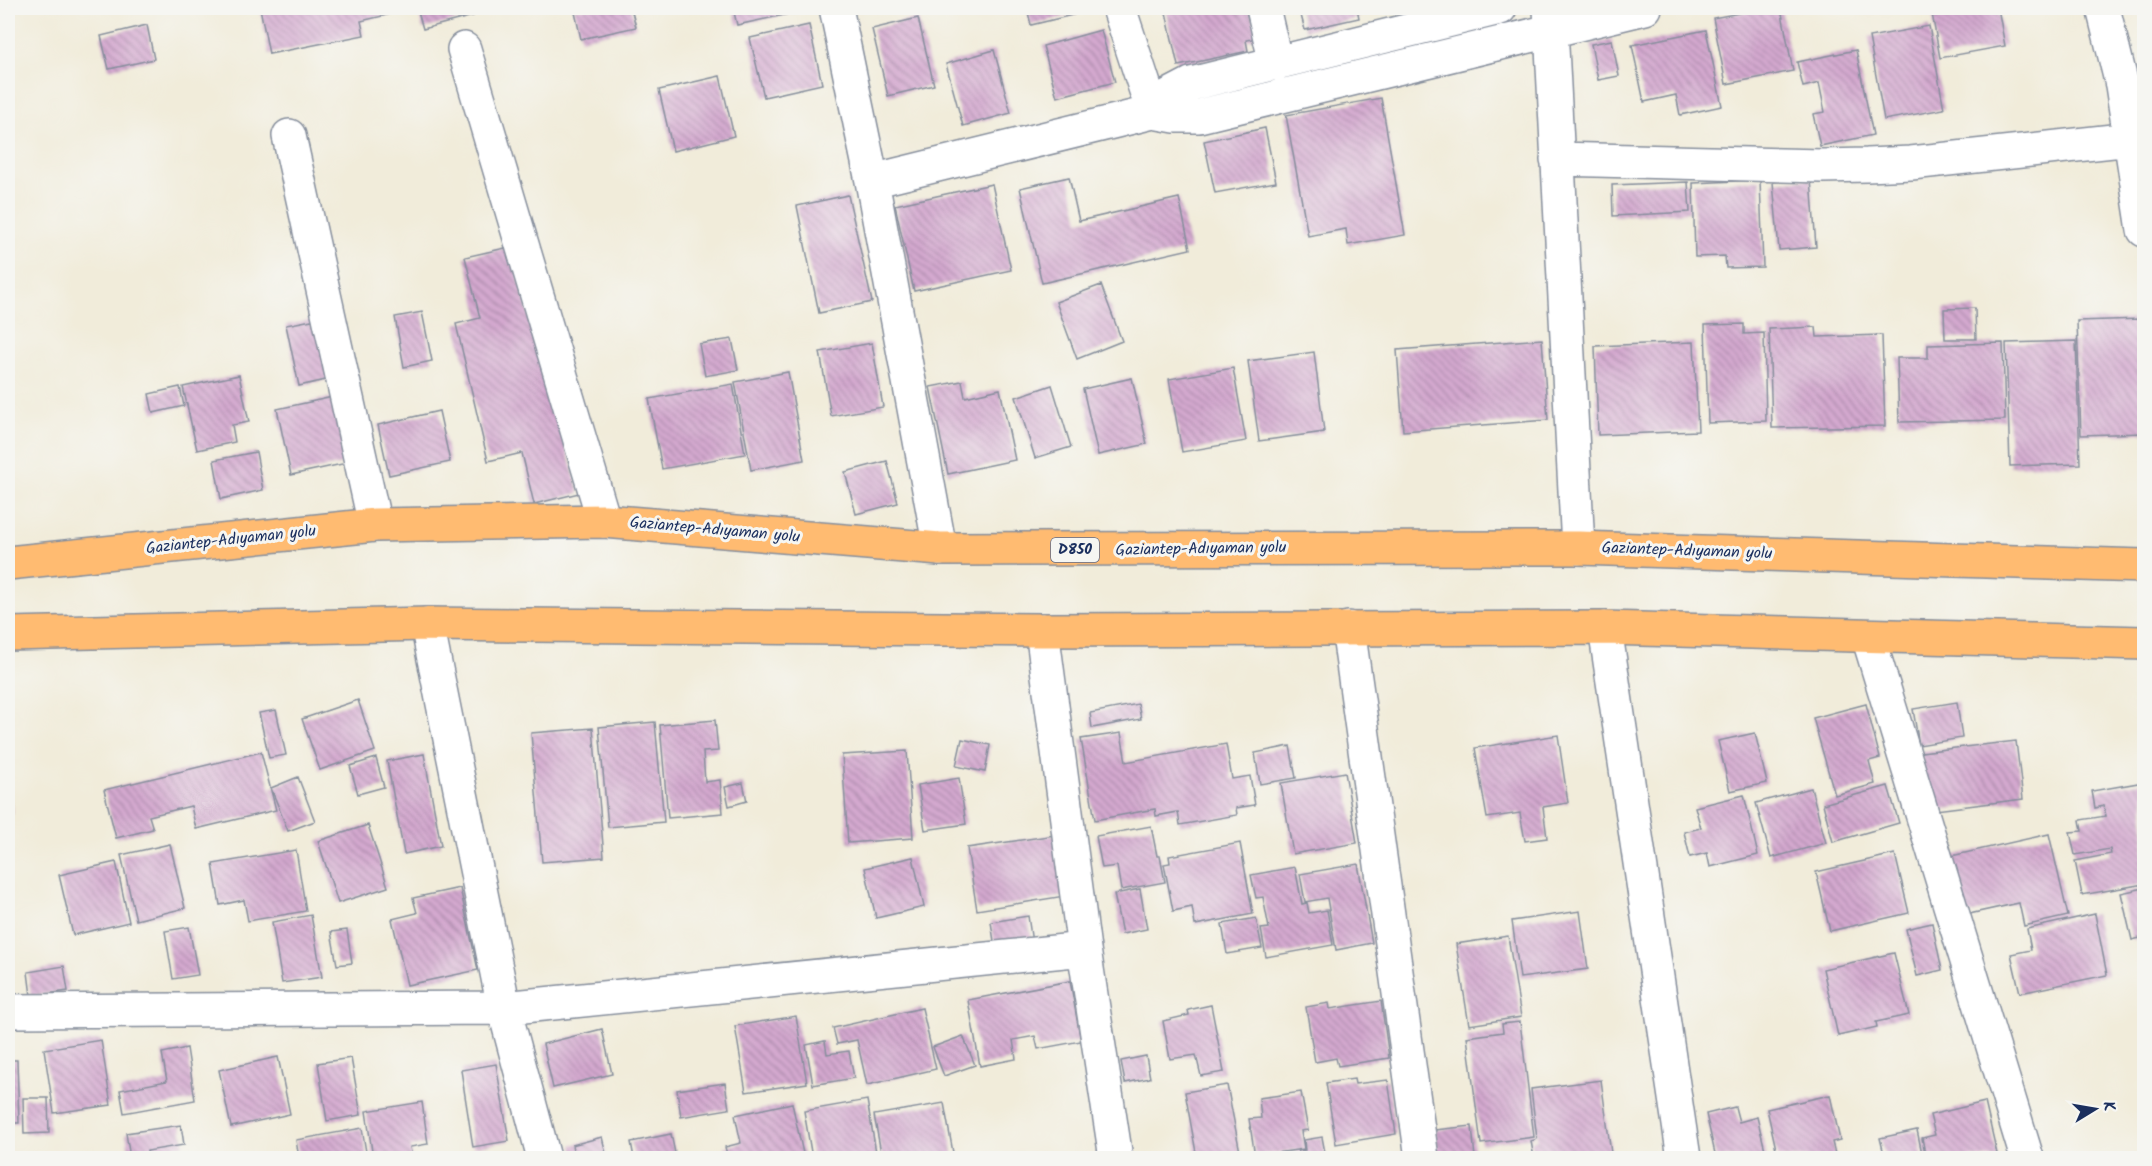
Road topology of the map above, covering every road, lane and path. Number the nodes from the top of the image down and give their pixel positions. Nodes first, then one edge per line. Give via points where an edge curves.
1 (836, 8) edge
2 (1119, 8) edge
3 (1263, 8) edge
4 (1500, 8) edge
5 (1645, 8) edge
6 (2103, 8) edge
7 (1550, 19) edge
8 (464, 49) dead end
9 (1276, 64) junction
10 (2133, 86) edge
11 (1154, 112) junction
12 (289, 136) dead end
13 (2131, 139) junction
14 (1557, 159) junction
15 (872, 181) junction
16 (2145, 230) edge
17 (604, 521) junction
18 (375, 525) junction
19 (1578, 548) junction
20 (940, 549) junction
21 (8, 563) edge
22 (2145, 566) edge
23 (427, 624) junction
24 (1348, 628) junction
25 (1605, 628) junction
26 (1042, 630) junction
27 (8, 634) edge
28 (1868, 636) junction
29 (2145, 643) edge
30 (1084, 948) junction
31 (504, 1008) junction
32 (8, 1011) edge
33 (544, 1158) edge
34 (1116, 1158) edge
35 (1422, 1158) edge
36 (1684, 1158) edge
37 (2027, 1158) edge

1 - 15 street
2 - 11 street
3 - 9 street
4 - 9 street
5 - 7 street
6 - 10 street
7 - 11 street via 1199,116
7 - 14 street
8 - 17 street
9 - 11 street via 1191,84 1170,95
10 - 13 street
11 - 15 street
12 - 18 street
13 - 14 street via 1867,165
13 - 16 street
14 - 19 street
15 - 20 street
17 - 18 highway, Gaziantep-Adıyaman yolu / D850
17 - 20 highway, Gaziantep-Adıyaman yolu / D850
18 - 21 highway, Gaziantep-Adıyaman yolu / D850
19 - 20 highway, Gaziantep-Adıyaman yolu / D850
19 - 22 highway, Gaziantep-Adıyaman yolu / D850
23 - 26 highway
23 - 27 highway
23 - 31 street
24 - 25 highway
24 - 26 highway
24 - 35 street
25 - 28 highway
25 - 36 street
26 - 30 street
28 - 29 highway
28 - 37 street
30 - 31 street
30 - 34 street
31 - 32 street
31 - 33 street

